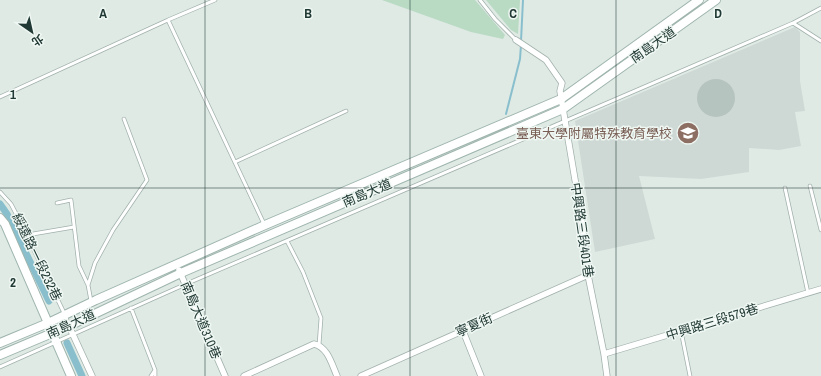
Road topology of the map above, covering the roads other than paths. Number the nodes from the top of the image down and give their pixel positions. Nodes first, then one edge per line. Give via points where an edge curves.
1 (215, 0) edge
2 (480, 0) edge
3 (699, 0) edge
4 (716, 0) edge
5 (821, 8) edge
6 (168, 20) junction
7 (793, 24) junction
8 (516, 40) joint
9 (821, 41) edge
10 (0, 97) edge
11 (561, 99) junction
12 (563, 109) junction
13 (346, 111) dead end
14 (124, 119) dead end
15 (565, 121) junction
16 (235, 162) junction
17 (810, 186) dead end
18 (785, 188) dead end
19 (0, 192) edge
20 (57, 203) dead end
21 (0, 218) edge
22 (265, 225) junction
23 (74, 227) junction
24 (821, 230) edge
25 (27, 235) junction
26 (286, 241) junction
27 (176, 264) junction
28 (181, 273) junction
29 (588, 275) junction
30 (186, 284) junction
31 (88, 285) junction
32 (821, 289) edge
33 (808, 293) junction
34 (91, 302) junction
35 (131, 308) junction
36 (65, 315) junction
37 (48, 323) junction
38 (69, 326) junction
39 (463, 331) junction
40 (681, 331) junction
41 (52, 332) junction
42 (73, 334) junction
43 (56, 342) junction
44 (0, 343) edge
45 (319, 345) junction
46 (604, 354) junction
47 (0, 355) edge
48 (0, 367) edge
49 (155, 370) junction
50 (71, 376) edge
51 (92, 376) edge
52 (151, 376) edge
53 (156, 376) edge
54 (225, 376) edge
55 (244, 376) edge
56 (337, 376) edge
57 (361, 376) edge
58 (481, 376) edge
59 (607, 376) edge
60 (690, 376) edge

1 - 6 lane
2 - 8 lane
3 - 11 street, 南島大道
4 - 12 street, 南島大道
5 - 7 lane
6 - 10 lane
6 - 16 lane
7 - 9 lane
7 - 15 lane
8 - 11 street, 中興路三段401巷 via 546,60 562,83
11 - 12 street, 中興路三段401巷
11 - 22 street, 南島大道
12 - 15 street, 中興路三段401巷
12 - 28 street, 南島大道
13 - 16 lane
14 - 31 lane via 146,180 113,230 95,263
15 - 26 lane
15 - 29 street, 中興路三段401巷 via 581,214
16 - 22 lane
17 - 24 lane
18 - 33 lane
19 - 25 lane, 綏遠路一段232巷 via 11,204
20 - 23 lane via 71,200
21 - 37 street via 5,224
22 - 27 street, 南島大道
23 - 25 lane
23 - 31 lane via 78,266
25 - 36 lane, 綏遠路一段232巷
26 - 30 lane
26 - 45 lane via 303,272 320,318
27 - 28 street, 南島大道310巷
27 - 34 street, 南島大道
28 - 30 street, 南島大道310巷
28 - 38 street, 南島大道
29 - 39 street, 寧夏街
29 - 46 street, 中興路三段401巷
30 - 35 lane
30 - 54 street, 南島大道310巷
31 - 34 lane
32 - 33 street, 中興路三段579巷
33 - 40 street, 中興路三段579巷
34 - 36 street, 南島大道
35 - 42 lane
35 - 49 lane
36 - 37 street, 南島大道
36 - 38 lane, 綏遠路一段232巷
37 - 41 street
37 - 44 street, 南島大道
38 - 41 street, 南島大道
38 - 42 street
39 - 57 street, 寧夏街
39 - 58 street
40 - 46 street, 中興路三段579巷
40 - 60 lane
41 - 43 street
41 - 47 street, 南島大道
42 - 43 lane
42 - 51 street
43 - 48 lane
43 - 50 street
45 - 55 street via 314,344
45 - 56 street
46 - 59 street, 中興路三段401巷
49 - 52 lane
49 - 53 lane

